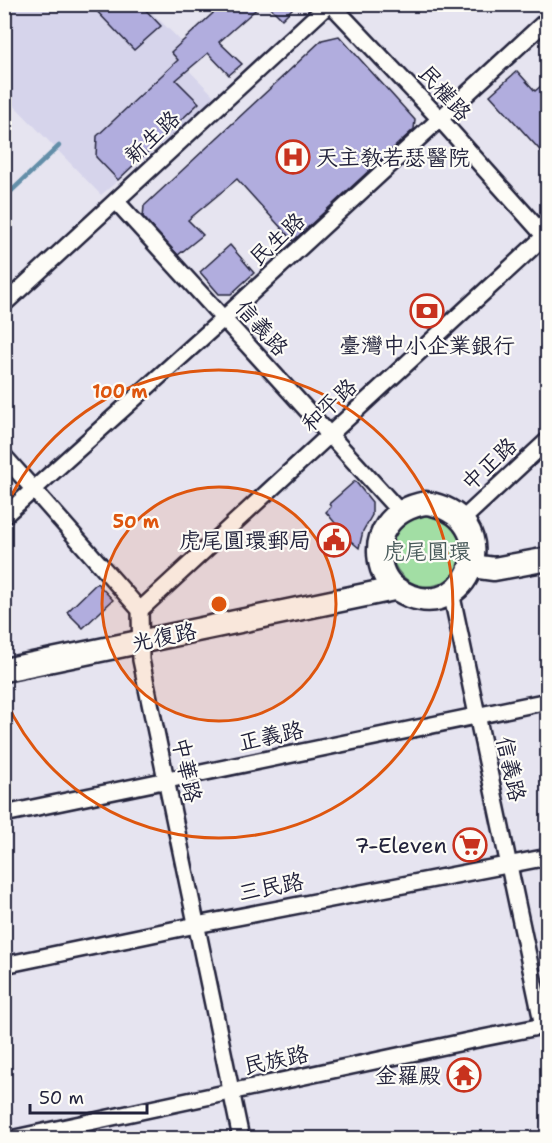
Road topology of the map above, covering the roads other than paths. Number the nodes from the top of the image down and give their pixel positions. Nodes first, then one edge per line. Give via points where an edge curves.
1 (330, 4) edge
2 (548, 19) edge
3 (440, 119) junction
4 (116, 201) junction
5 (546, 236) edge
6 (4, 304) edge
7 (223, 319) junction
8 (329, 435) junction
9 (548, 440) edge
10 (4, 456) edge
11 (34, 489) junction
12 (400, 512) junction
13 (4, 516) edge
14 (462, 520) junction
15 (548, 559) edge
16 (472, 566) junction
17 (394, 589) junction
18 (451, 592) junction
19 (140, 610) junction
20 (141, 641) junction
21 (4, 670) edge
22 (548, 701) edge
23 (477, 716) junction
24 (166, 781) junction
25 (4, 814) edge
26 (548, 857) edge
27 (509, 865) junction
28 (196, 925) junction
29 (4, 965) edge
30 (545, 1027) edge
31 (231, 1093) junction
32 (15, 1138) edge
33 (241, 1138) edge

1 - 3 street, 民權路
1 - 4 street, 新生路
2 - 3 street, 民生路
3 - 5 street, 民權路
3 - 7 street, 民生路
4 - 6 street, 新生路
4 - 7 street, 信義路
5 - 8 street, 和平路
7 - 8 street, 信義路
7 - 11 street, 民生路
8 - 12 street, 信義路
8 - 19 street, 和平路
9 - 14 street, 中正路
10 - 11 street
11 - 13 street, 民生路
11 - 19 street
12 - 14 street via 426,503 441,506
12 - 17 street via 386,525 380,540 383,572
14 - 16 street via 472,537
15 - 16 street via 494,569
16 - 18 street
17 - 18 street via 428,599
17 - 20 street, 光復路
18 - 23 street, 信義路
19 - 20 street, 中華路
20 - 21 street, 光復路
20 - 24 street, 中華路 via 141,660
22 - 23 street, 正義路
23 - 24 street, 正義路
23 - 27 street, 信義路
24 - 25 street, 正義路
24 - 28 street, 中華路
26 - 27 street, 三民路
27 - 28 street, 三民路
27 - 30 street, 信義路
28 - 29 street, 三民路
28 - 31 street, 中華路
30 - 31 street, 民族路
31 - 32 street, 民族路
31 - 33 street, 中華路

